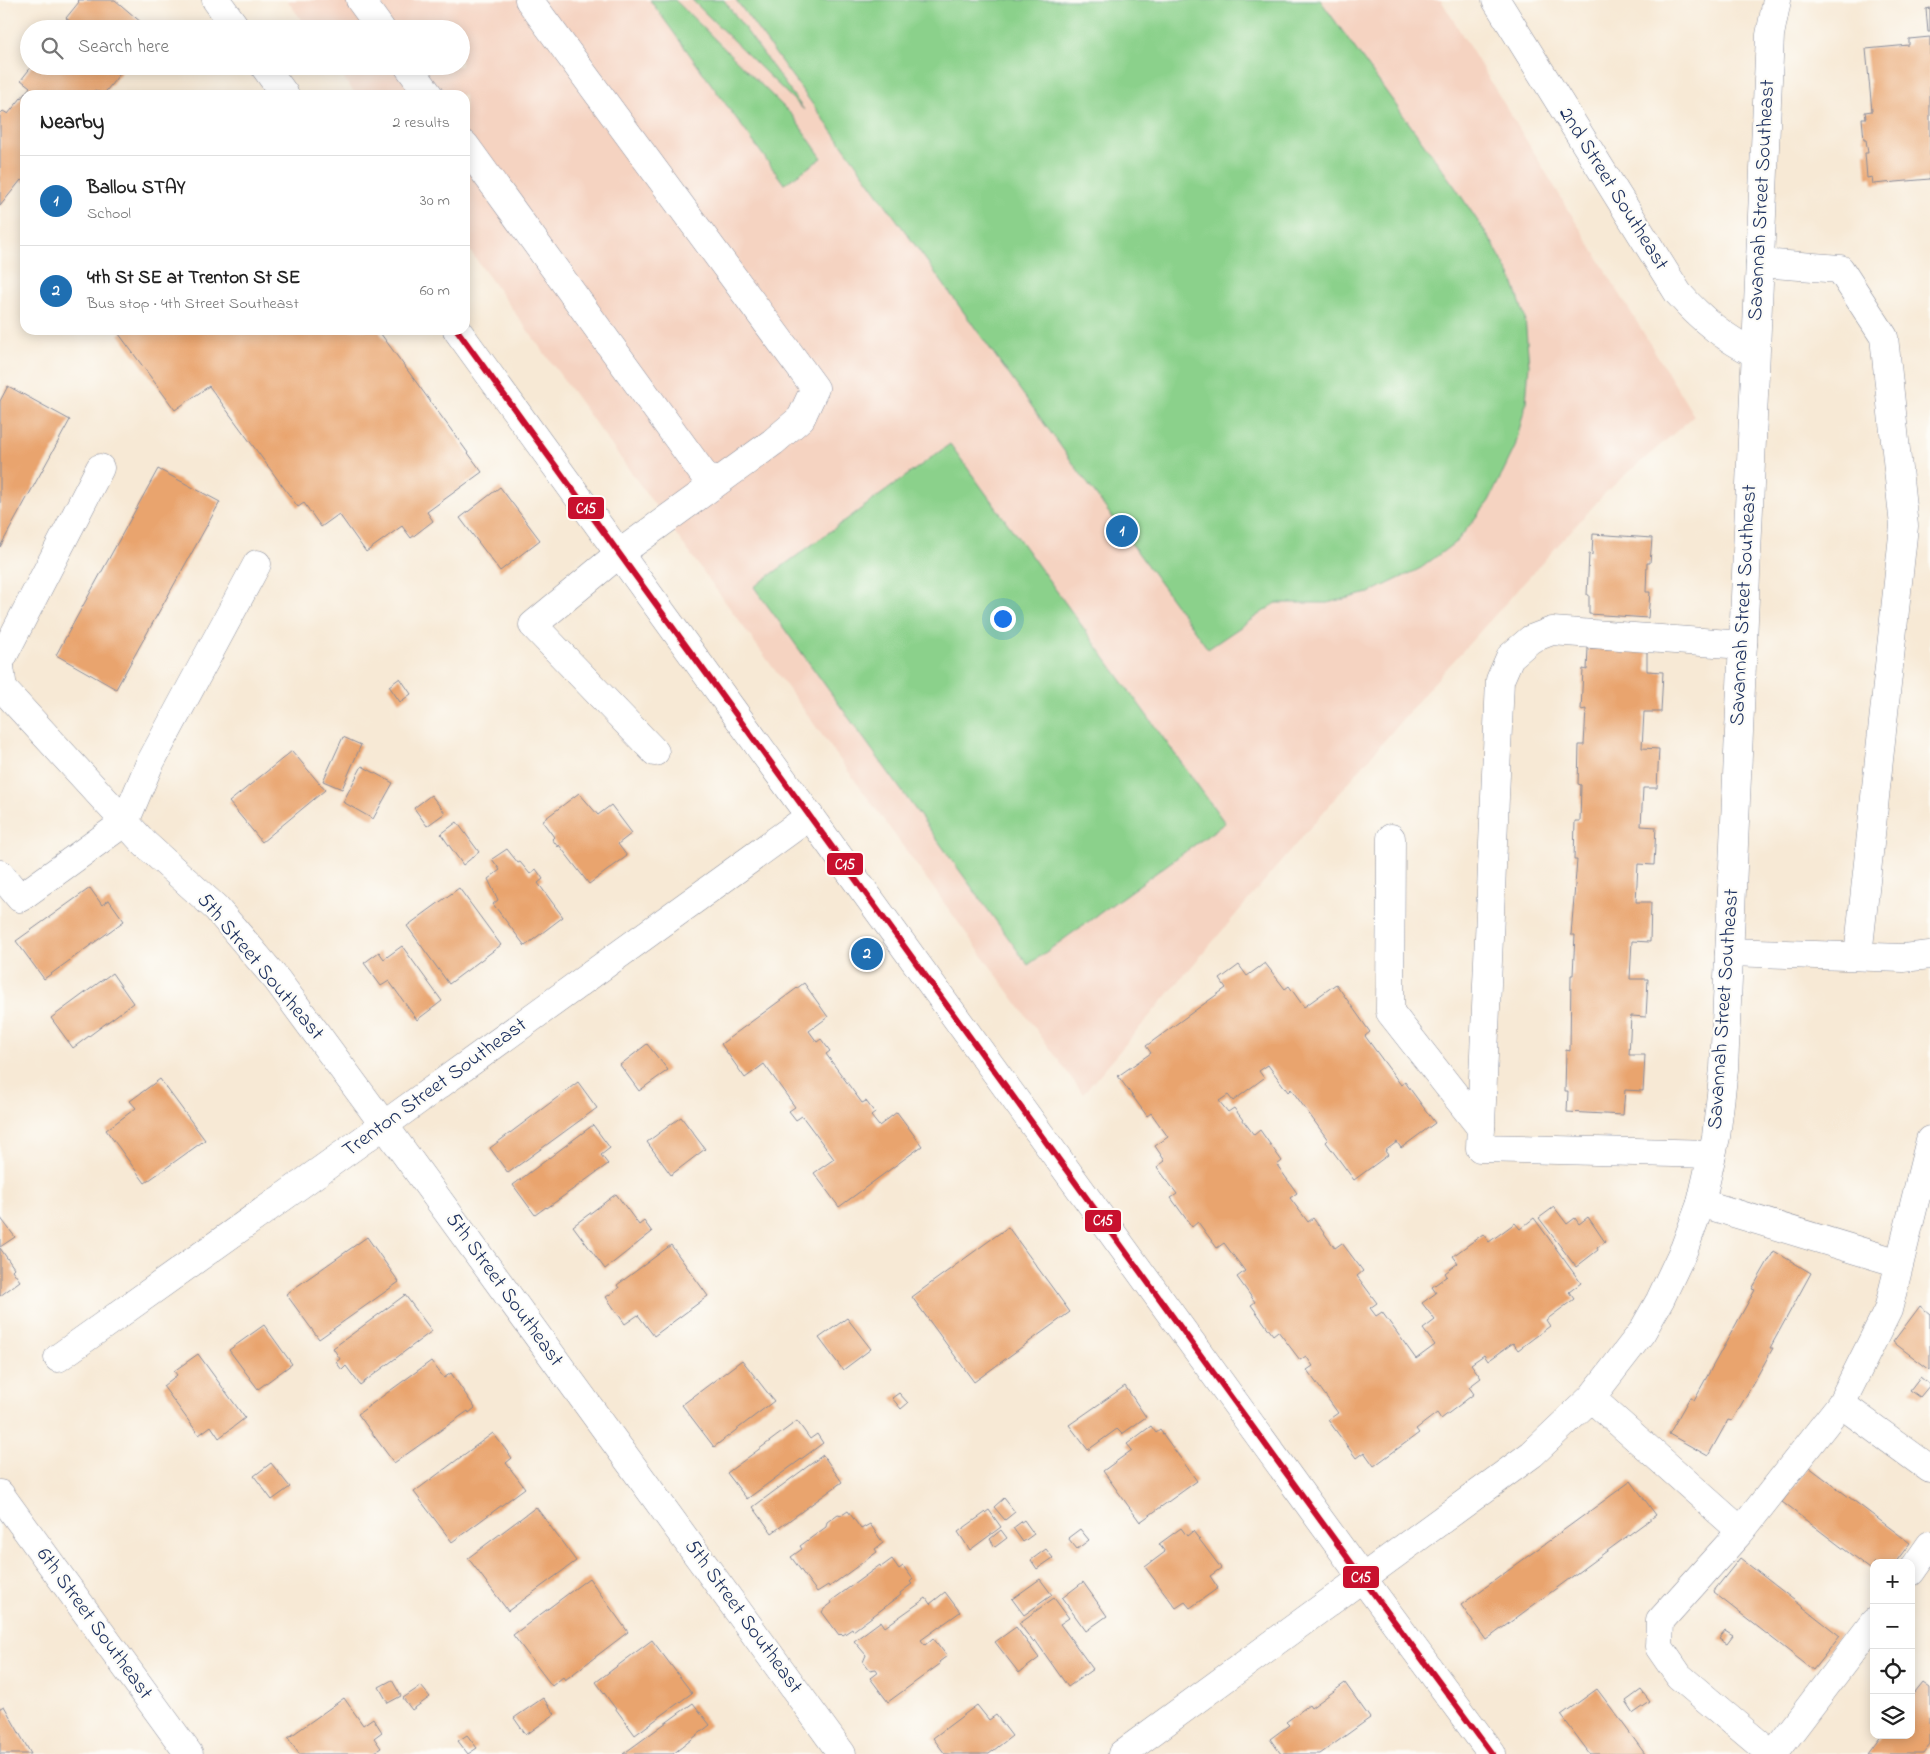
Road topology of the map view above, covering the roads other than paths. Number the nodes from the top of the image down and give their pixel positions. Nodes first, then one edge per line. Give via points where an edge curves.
1 (216, 0) edge
2 (360, 0) edge
3 (529, 0) edge
4 (1496, 0) edge
5 (1777, 0) edge
6 (230, 20) edge
7 (374, 20) edge
8 (271, 75) edge
9 (415, 75) edge
10 (282, 90) edge
11 (425, 90) edge
12 (470, 152) edge
13 (1760, 262) junction
14 (461, 335) edge
15 (1755, 353) junction
16 (100, 468) dead end
17 (712, 486) junction
18 (620, 553) junction
19 (257, 564) dead end
20 (1743, 645) junction
21 (0, 662) edge
22 (0, 667) edge
23 (655, 752) dead end
24 (810, 816) junction
25 (125, 822) junction
26 (1391, 838) dead end
27 (0, 874) edge
28 (1729, 952) junction
29 (1930, 955) edge
30 (1858, 956) junction
31 (384, 1125) junction
32 (1481, 1128) junction
33 (1930, 1140) edge
34 (1712, 1154) junction
35 (1701, 1202) junction
36 (1899, 1263) junction
37 (58, 1358) dead end
38 (1590, 1398) junction
39 (1841, 1404) junction
40 (1930, 1468) edge
41 (0, 1494) edge
42 (1741, 1531) junction
43 (1930, 1545) edge
44 (1915, 1566) edge
45 (1363, 1579) junction
46 (1870, 1627) edge
47 (189, 1754) edge
48 (842, 1754) edge
49 (1122, 1754) edge
50 (1492, 1754) edge
51 (1772, 1754) edge

1 - 6 street
2 - 7 street
3 - 17 street via 815,388 801,418 774,442
4 - 15 street, 2nd Street Southeast via 1678,293 1704,320
5 - 13 street, Savannah Street Southeast via 1770,35
8 - 10 street
9 - 11 street
12 - 17 street
13 - 15 street, Savannah Street Southeast
13 - 30 street via 1840,269 1884,337 1904,526
14 - 18 street
15 - 20 street, Savannah Street Southeast
16 - 21 street
17 - 18 street
18 - 23 street via 533,625
18 - 24 street
19 - 25 street via 149,765
20 - 28 street, Savannah Street Southeast
20 - 32 street via 1552,631 1531,639 1510,657 1500,680
22 - 25 street, 5th Street Southeast via 3,689
24 - 31 street, Trenton Street Southeast
24 - 45 street
25 - 27 street via 20,898
25 - 31 street, 5th Street Southeast via 216,908 276,980
26 - 32 street via 1390,1012
28 - 30 street
28 - 34 street, Savannah Street Southeast via 1724,1069
29 - 30 street via 1904,958
31 - 37 street, Trenton Street Southeast
31 - 48 street, 5th Street Southeast
32 - 34 street via 1480,1148
33 - 36 street
34 - 35 street, Savannah Street Southeast
35 - 36 street
35 - 38 street, Savannah Street Southeast via 1684,1249 1642,1332
36 - 39 street via 1888,1310
38 - 42 street
38 - 45 street, Savannah Street Southeast via 1532,1454
39 - 40 street
39 - 42 street
41 - 47 street, 6th Street Southeast
42 - 51 street via 1660,1621 1659,1647 1679,1676
43 - 44 street
45 - 49 street, Savannah Street Southeast
45 - 50 street
46 - 51 street

